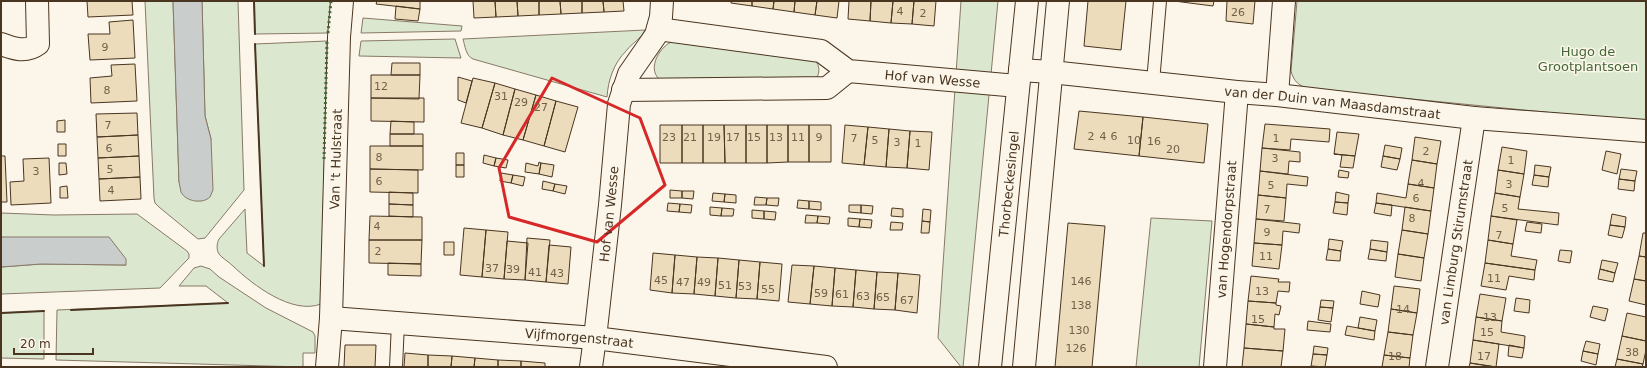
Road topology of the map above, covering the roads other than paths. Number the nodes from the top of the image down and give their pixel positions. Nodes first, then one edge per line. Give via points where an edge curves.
1 (37, 1) edge
2 (342, 1) edge
3 (662, 1) edge
4 (1026, 1) edge
5 (1058, 1) edge
6 (1160, 1) edge
7 (1284, 1) edge
8 (658, 29) junction
9 (1, 44) edge
10 (848, 71) junction
11 (1051, 72) junction
12 (1019, 78) junction
13 (1153, 82) junction
14 (623, 90) junction
15 (1237, 92) junction
16 (1277, 95) junction
17 (1474, 118) junction
18 (1646, 131) edge
19 (331, 318) junction
20 (398, 323) junction
21 (595, 338) junction
22 (327, 367) edge
23 (396, 367) edge
24 (591, 367) edge
25 (826, 367) edge
26 (990, 367) edge
27 (1024, 367) edge
28 (1215, 367) edge
29 (1437, 367) edge

1 - 9 street via 38,44 25,50
2 - 19 street, Van 't Hulstraat
3 - 8 street, Hof van Wesse
4 - 12 street, Thorbeckesingel
5 - 11 street
6 - 13 lane
7 - 16 street
8 - 10 street via 821,51
8 - 14 street, Hof van Wesse via 632,70
10 - 12 street, Hof van Wesse
10 - 14 street via 827,88
11 - 12 street, van der Duin van Maasdamstraat
11 - 13 street, van der Duin van Maasdamstraat
11 - 27 street
12 - 26 street, Thorbeckesingel
13 - 15 street, van der Duin van Maasdamstraat
14 - 21 street, Hof van Wesse via 618,104 610,206
15 - 16 street, van der Duin van Maasdamstraat
15 - 28 street, van Hogendorpstraat
16 - 17 street, van der Duin van Maasdamstraat
17 - 18 street, van der Duin van Maasdamstraat
17 - 29 street, van Limburg Stirumstraat
19 - 20 street, Vijfmorgenstraat
19 - 22 street, Van 't Hulstraat
20 - 21 street, Vijfmorgenstraat
20 - 23 lane
21 - 24 street, Hof van Wesse
21 - 25 street, Vijfmorgenstraat

